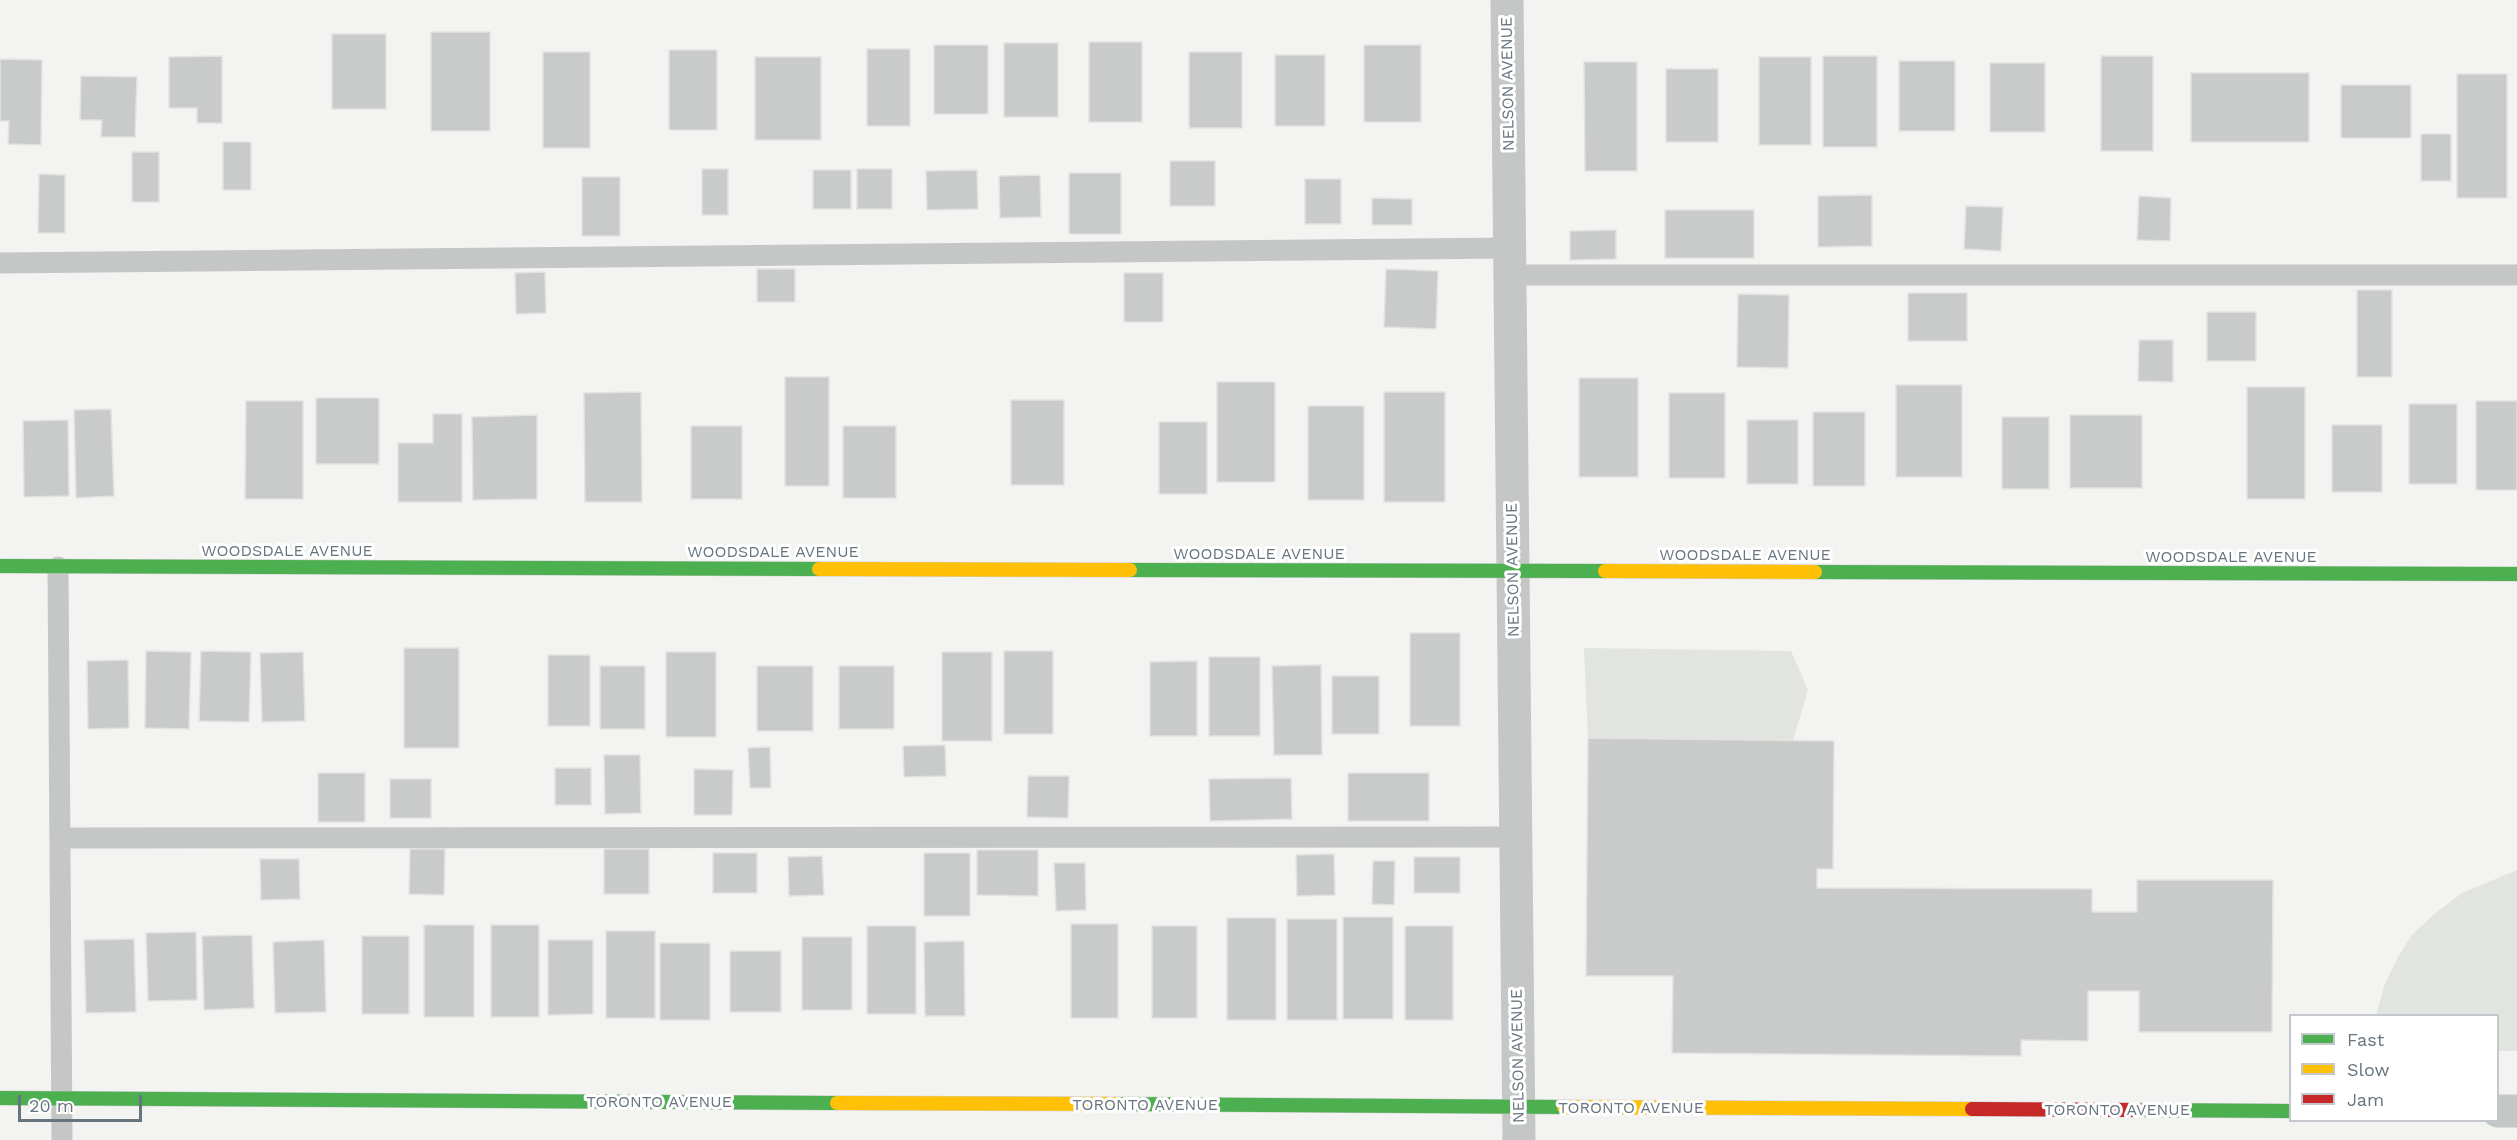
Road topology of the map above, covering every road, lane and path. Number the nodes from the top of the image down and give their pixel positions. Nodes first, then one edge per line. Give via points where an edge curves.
1 (1507, 0) edge
2 (1510, 261) junction
3 (0, 263) edge
4 (2517, 275) edge
5 (0, 566) edge
6 (58, 567) junction
7 (1513, 571) junction
8 (2517, 574) edge
9 (1516, 837) junction
10 (60, 838) junction
11 (0, 1098) edge
12 (62, 1098) junction
13 (1519, 1108) junction
14 (2289, 1111) edge
15 (2499, 1111) edge
16 (2517, 1112) edge
17 (62, 1140) edge
18 (1519, 1140) edge

1 - 2 street, NELSON AVENUE
2 - 3 lane
2 - 4 lane
2 - 7 street, NELSON AVENUE
5 - 6 street, WOODSDALE AVENUE
6 - 7 street, WOODSDALE AVENUE
6 - 10 lane
7 - 8 street, WOODSDALE AVENUE
7 - 9 street, NELSON AVENUE
9 - 10 lane
9 - 13 street, NELSON AVENUE
10 - 12 lane
11 - 12 street, TORONTO AVENUE
12 - 13 street, TORONTO AVENUE
12 - 17 lane
13 - 14 street, TORONTO AVENUE
13 - 18 street, NELSON AVENUE
15 - 16 street

